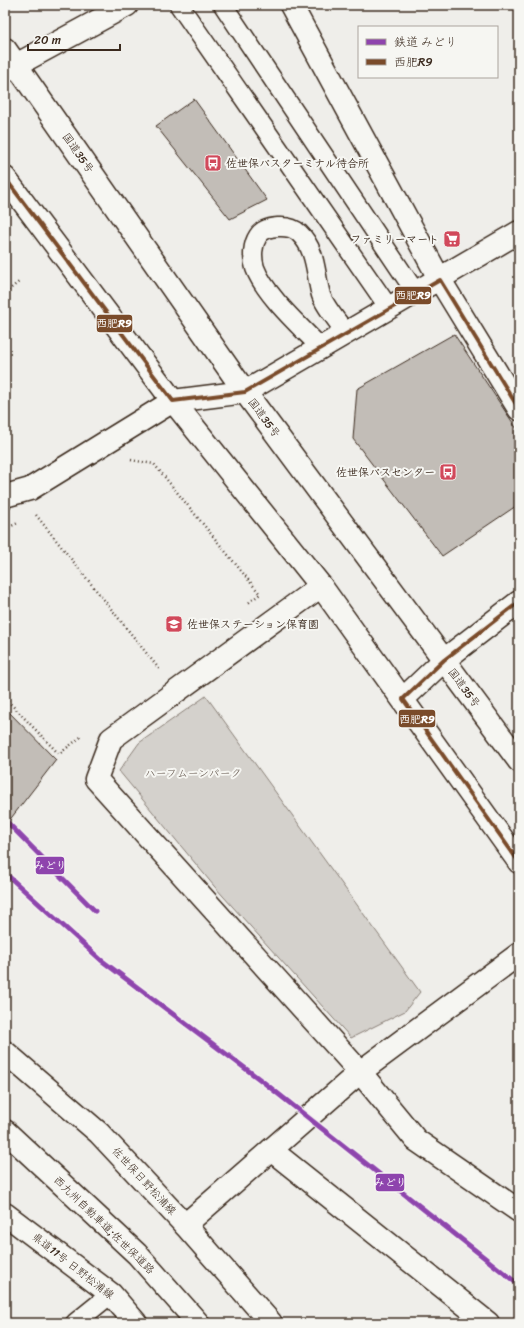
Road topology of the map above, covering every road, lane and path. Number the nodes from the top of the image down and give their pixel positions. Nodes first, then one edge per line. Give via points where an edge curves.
1 (127, 5) edge
2 (179, 5) edge
3 (223, 5) edge
4 (291, 5) edge
5 (9, 62) edge
6 (5, 178) edge
7 (519, 232) edge
8 (440, 280) junction
9 (20, 281) dead end
10 (5, 293) edge
11 (416, 293) junction
12 (389, 308) junction
13 (346, 333) junction
14 (321, 348) junction
15 (245, 392) junction
16 (173, 402) junction
17 (519, 409) edge
18 (128, 460) dead end
19 (5, 496) edge
20 (40, 511) dead end
21 (36, 514) junction
22 (30, 517) dead end
23 (24, 520) dead end
24 (5, 529) edge
25 (321, 586) junction
26 (519, 602) edge
27 (241, 608) dead end
28 (444, 660) junction
29 (162, 672) dead end
30 (5, 698) edge
31 (403, 699) junction
32 (83, 735) dead end
33 (519, 761) edge
34 (519, 862) edge
35 (519, 954) edge
36 (5, 1052) edge
37 (360, 1072) junction
38 (5, 1131) edge
39 (271, 1150) junction
40 (519, 1212) edge
41 (5, 1214) edge
42 (185, 1225) junction
43 (111, 1294) junction
44 (75, 1323) edge
45 (136, 1323) edge
46 (198, 1323) edge
47 (271, 1323) edge
48 (488, 1323) edge

1 - 5 main road
2 - 12 lane
3 - 11 lane
4 - 8 main road
5 - 15 main road, 国道35号
6 - 16 main road
7 - 8 main road
8 - 11 main road
8 - 17 main road
9 - 10 path
11 - 12 main road
12 - 13 main road
13 - 14 main road
13 - 14 lane via 322,297 313,251 299,232 284,227 269,229 258,235 252,249 255,268 273,298
14 - 15 main road
15 - 16 main road
15 - 28 main road, 国道35号
16 - 19 main road via 30,489
16 - 25 main road
18 - 27 path via 154,464 260,594
20 - 21 path
21 - 22 path
21 - 29 path
23 - 24 path
25 - 31 main road
25 - 37 main road via 111,739 96,779
26 - 28 main road
28 - 31 main road
28 - 33 main road, 国道35号
30 - 32 path via 59,754
31 - 34 main road
35 - 37 main road
36 - 42 main road, 佐世保日野松浦線 via 99,1133
37 - 39 main road
37 - 40 main road via 416,1140
38 - 46 main road, 西九州自動車道;佐世保道路 via 137,1254
39 - 42 main road
39 - 48 main road
41 - 43 main road, 県道11号 日野松浦線
42 - 47 main road, 佐世保日野松浦線
43 - 44 lane
43 - 45 main road, 県道11号 日野松浦線

